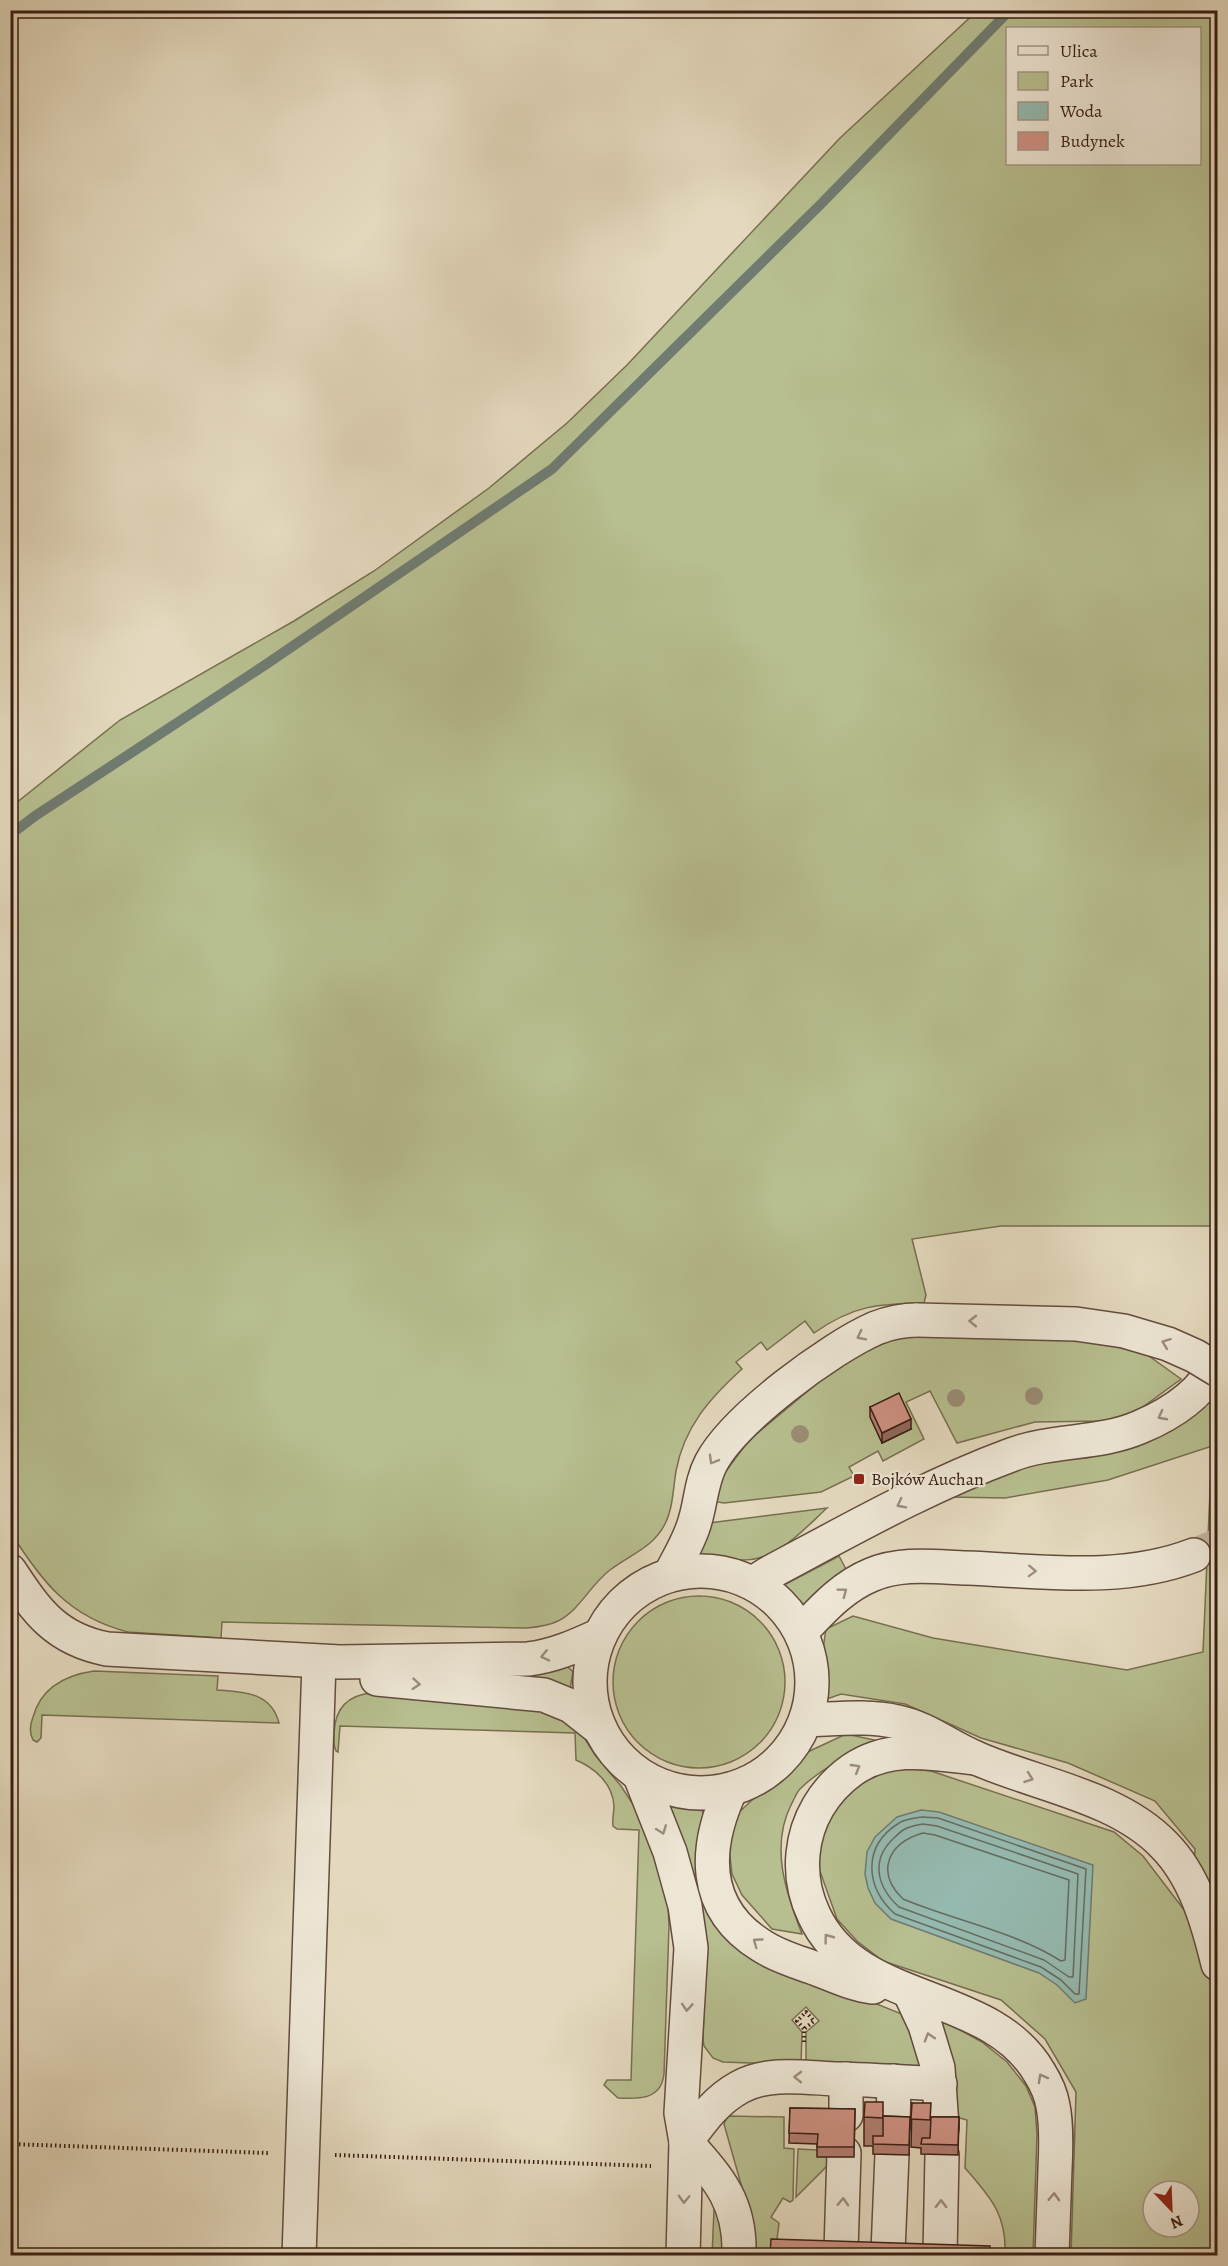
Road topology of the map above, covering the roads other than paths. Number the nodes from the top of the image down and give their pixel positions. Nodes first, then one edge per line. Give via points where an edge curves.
1 (1218, 1361) edge
2 (1218, 1370) edge
3 (1194, 1556) tunnel mouth
4 (10, 1571) edge
5 (670, 1575) junction
6 (753, 1583) junction
7 (801, 1632) junction
8 (600, 1635) junction
9 (330, 1662) junction
10 (807, 1720) junction
11 (599, 1728) junction
12 (975, 1758) junction
13 (640, 1776) junction
14 (731, 1789) junction
15 (1218, 1964) edge
16 (910, 1993) junction
17 (846, 2079) junction
18 (894, 2081) junction
19 (940, 2084) junction
20 (846, 2115) edge
21 (844, 2153) edge
22 (685, 2154) junction
23 (841, 2251) edge
24 (888, 2252) edge
25 (940, 2254) edge
26 (299, 2256) edge
27 (683, 2256) edge
28 (739, 2256) edge
29 (1052, 2256) edge

1 -> 6 lane via 1194,1394 1139,1427 1111,1436 1039,1447 985,1464 910,1499
2 -> 5 lane, bridge via 1168,1344 1124,1330 1076,1324 916,1320 878,1327 837,1349 731,1434 705,1475 696,1520
7 -> 3 lane via 849,1587 898,1567 1106,1573 1152,1569
4 - 9 lane via 58,1630 88,1645 130,1651
5 - 6 lane via 698,1570
5 - 8 lane via 633,1594 617,1609
6 - 7 lane via 781,1604
7 - 10 lane via 811,1664
8 -> 9 lane via 570,1649 528,1659
8 - 11 lane via 590,1665 590,1697
9 -> 11 lane via 382,1681 544,1695 571,1706
9 - 26 lane
10 - 12 lane via 868,1717 900,1722 926,1731
10 - 14 lane via 790,1749 773,1767
11 - 13 lane via 616,1755
12 -> 15 lane via 1118,1811 1152,1833 1167,1847 1186,1876 1204,1915
16 -> 12 lane via 853,1963 825,1935 803,1883 804,1840 828,1792 854,1768 902,1752
13 - 14 lane via 669,1789 700,1793
13 -> 22 lane via 680,1885 691,1948 681,2113
16 -> 14 lane via 865,1986 782,1957 761,1946 738,1926 720,1899 711,1862 717,1821
19 -> 16 lane via 925,2025
29 -> 16 lane via 1055,2117 1048,2088 1025,2054 994,2030
17 - 18 lane
17 - 20 lane
17 -> 22 lane via 779,2077 742,2086 707,2113
18 - 19 lane
18 - 24 lane
25 -> 19 lane
23 -> 21 lane
22 -> 27 lane
22 - 28 lane via 716,2174 730,2198 739,2229

